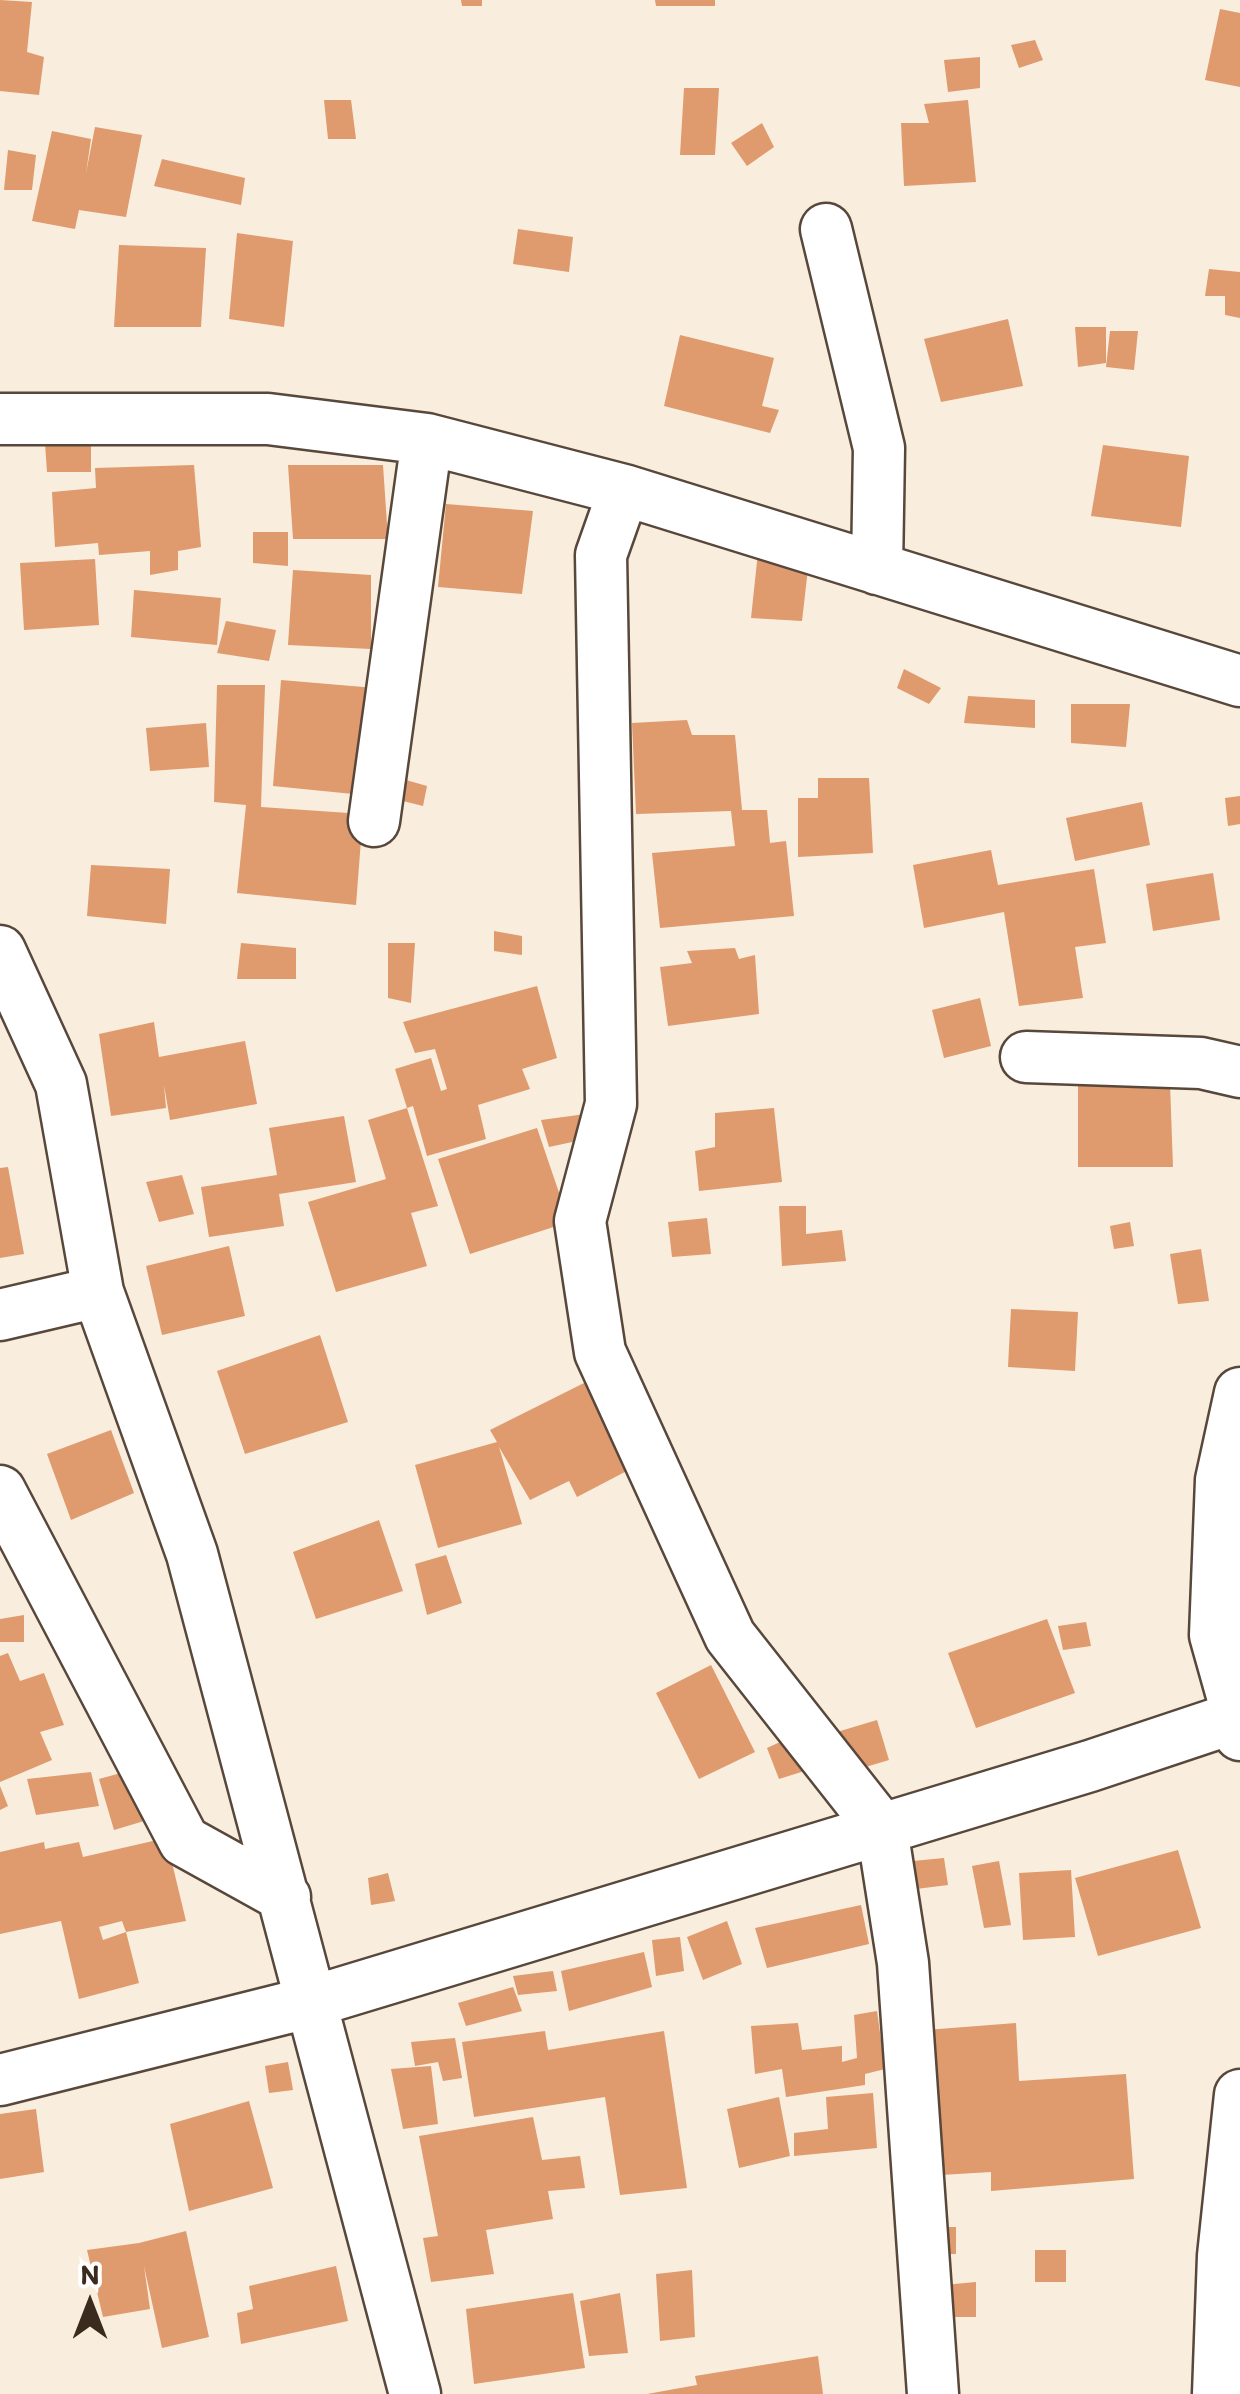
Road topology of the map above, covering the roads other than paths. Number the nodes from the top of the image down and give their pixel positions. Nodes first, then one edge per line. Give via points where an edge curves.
1 (826, 229) dead end
2 (0, 419) edge
3 (427, 440) junction
4 (624, 490) junction
5 (877, 569) junction
6 (1240, 681) edge
7 (374, 821) dead end
8 (0, 951) edge
9 (1026, 1057) dead end
10 (1240, 1072) edge
11 (98, 1292) junction
12 (0, 1315) edge
13 (1240, 1393) edge
14 (0, 1490) edge
15 (1239, 1722) edge
16 (882, 1829) junction
17 (285, 1897) junction
18 (311, 2002) junction
19 (0, 2080) edge
20 (1240, 2095) edge
21 (1239, 2108) edge
22 (1232, 2256) edge
23 (415, 2394) edge
24 (932, 2394) edge
25 (1218, 2394) edge

1 - 5 street via 879,448
2 - 3 street via 268,419
3 - 4 street
3 - 7 street
4 - 5 street
4 - 16 street via 601,554 611,1104 580,1221 600,1352 730,1636
5 - 6 street
8 - 11 street via 60,1084
9 - 10 street via 1201,1063
11 - 12 street
11 - 17 street via 192,1554
13 - 15 street via 1221,1480 1214,1635
14 - 17 street via 184,1842
15 - 16 street
16 - 18 street
16 - 24 street via 903,1963
17 - 18 street
18 - 19 street
18 - 23 street
20 - 21 street
21 - 22 street
22 - 25 street

